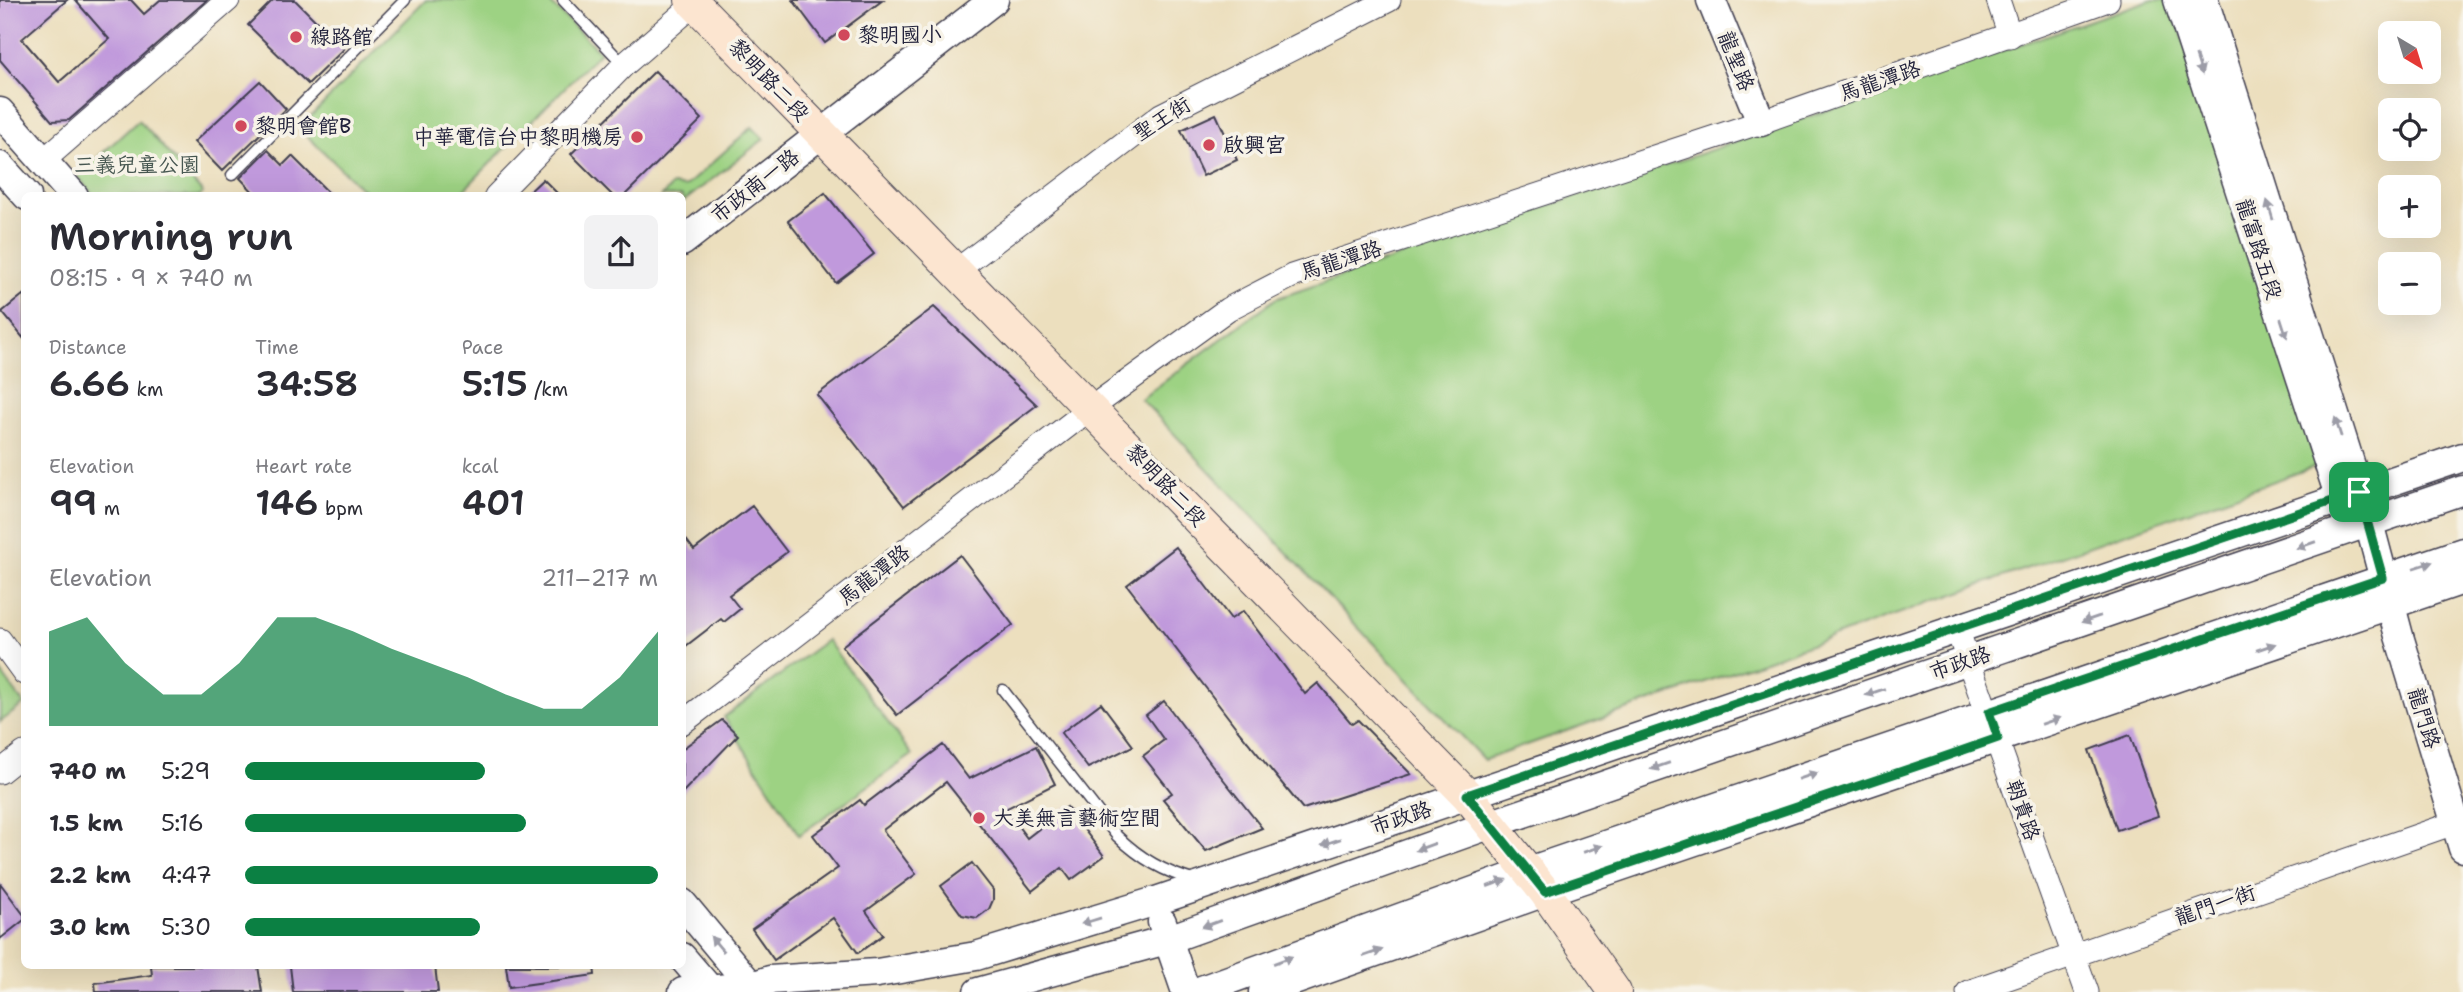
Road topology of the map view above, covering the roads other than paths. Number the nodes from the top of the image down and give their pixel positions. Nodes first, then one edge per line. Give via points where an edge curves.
1 (228, 0) edge
2 (405, 0) edge
3 (563, 0) edge
4 (994, 0) edge
5 (1389, 0) edge
6 (1711, 0) edge
7 (1998, 0) edge
8 (2108, 0) edge
9 (2178, 0) edge
10 (2204, 0) edge
11 (695, 1) edge
12 (2010, 36) junction
13 (624, 65) junction
14 (0, 112) edge
15 (1761, 122) junction
16 (822, 134) junction
17 (43, 161) junction
18 (0, 166) edge
19 (232, 175) dead end
20 (23, 192) edge
21 (70, 192) edge
22 (500, 192) edge
23 (686, 239) edge
24 (956, 271) junction
25 (1090, 408) junction
26 (2463, 457) edge
27 (2463, 490) edge
28 (2349, 495) junction
29 (2360, 526) junction
30 (2463, 552) edge
31 (2463, 580) edge
32 (2385, 600) junction
33 (1957, 629) junction
34 (0, 640) edge
35 (1969, 660) junction
36 (21, 669) edge
37 (1003, 690) dead end
38 (686, 720) edge
39 (1994, 725) junction
40 (21, 755) edge
41 (0, 772) edge
42 (1467, 795) junction
43 (1489, 825) junction
44 (2460, 831) edge
45 (1537, 882) junction
46 (1206, 884) junction
47 (1156, 901) junction
48 (686, 907) edge
49 (1166, 940) junction
50 (2073, 954) junction
51 (686, 964) edge
52 (754, 989) edge
53 (701, 991) edge
54 (978, 992) edge
55 (1186, 992) edge
56 (1196, 992) edge
57 (1262, 992) edge
58 (1615, 992) edge
59 (1968, 992) edge
60 (2087, 992) edge

1 - 17 street
2 - 19 lane
3 - 13 lane
4 - 16 street, 市政南一路
5 - 24 street, 聖王街 via 1161,115
6 - 15 street, 龍聖路
7 - 12 street
8 - 12 street, 馬龍潭路
9 -> 28 street, 龍富路五段
28 -> 10 street, 龍富路五段
11 - 13 street
11 - 16 main road, 黎明路二段
12 - 15 street, 馬龍潭路
13 - 22 street
14 - 17 street
15 - 25 street, 馬龍潭路 via 1292,276 1228,309
16 - 23 street, 市政南一路
16 - 24 main road, 黎明路二段
17 - 21 street
18 - 20 street
24 - 25 main road, 黎明路二段
25 - 38 street, 馬龍潭路
25 - 42 main road, 黎明路二段
26 - 28 street, 市政路
27 - 29 street, 市政路
28 - 29 street, 龍門路
28 - 33 street, 市政路
29 - 32 street, 龍門路
29 -> 35 street, 市政路
32 -> 30 street
31 - 32 street
39 -> 32 street
32 - 44 street, 龍門路
33 - 35 street, 朝貴路
33 - 42 street, 市政路
34 - 36 street
35 - 39 street, 朝貴路
35 -> 43 street, 市政路
37 - 46 lane via 1138,856 1166,872
45 -> 39 street
39 - 50 street, 朝貴路
40 - 41 street
42 - 43 main road, 黎明路二段
42 -> 46 street, 市政路
43 - 45 main road, 黎明路二段
43 -> 49 street, 市政路
44 - 50 street, 龍門一街
56 -> 45 street
57 -> 45 street
45 - 58 main road, 黎明路二段
46 - 47 street, 市政路
47 - 49 street
47 -> 52 street, 市政路 via 976,956 877,973 770,980
52 -> 48 street
49 - 54 street, 市政路
49 - 55 street
50 - 59 street, 龍門一街
50 - 60 street, 朝貴路
51 - 53 street
52 - 53 street, 市政路

